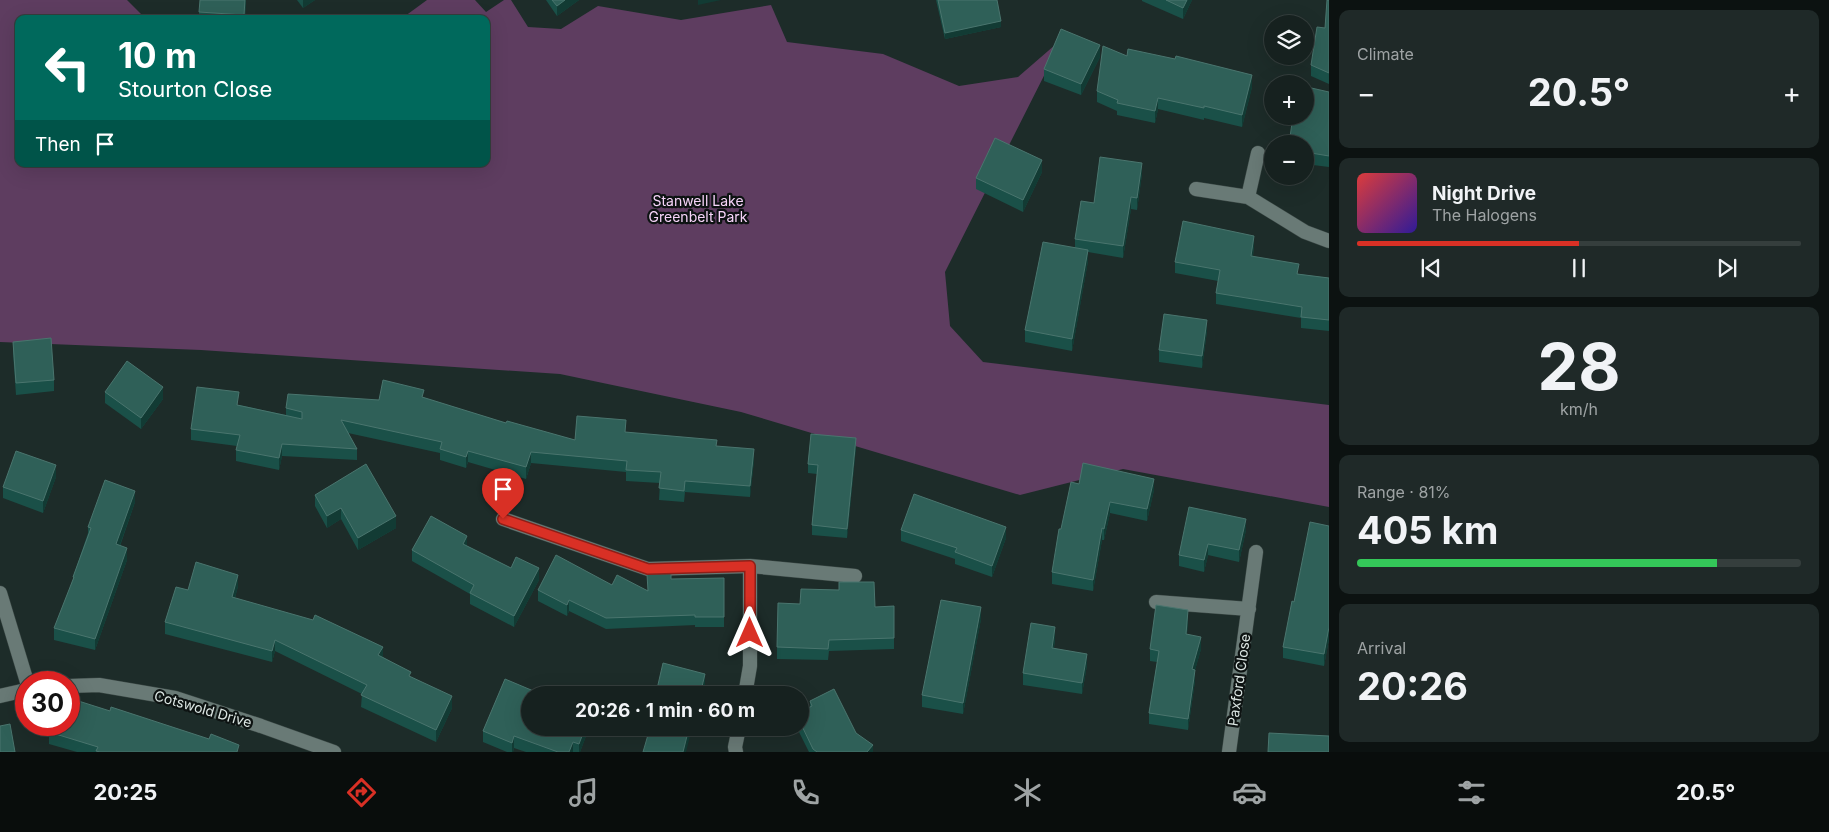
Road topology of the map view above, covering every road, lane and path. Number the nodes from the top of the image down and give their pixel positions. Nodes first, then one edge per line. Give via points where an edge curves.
1 (1258, 153) dead end
2 (1196, 189) dead end
3 (1248, 197) junction
4 (1329, 241) edge
5 (503, 519) dead end
6 (1256, 552) dead end
7 (750, 566) junction
8 (856, 576) dead end
9 (0, 593) edge
10 (1156, 602) dead end
11 (1249, 609) junction
12 (24, 671) edge
13 (80, 685) edge
14 (747, 686) edge
15 (15, 693) edge
16 (0, 696) edge
17 (737, 736) edge
18 (334, 752) edge
19 (736, 752) edge
20 (1229, 752) edge

1 - 3 street
2 - 3 street
3 - 4 street via 1305,232
5 - 7 street via 648,569
6 - 11 street, Paxford Close
7 - 8 street
7 - 14 street via 750,666
9 - 12 street
10 - 11 street
11 - 20 street, Paxford Close
13 - 18 street, Cotswold Drive via 99,684 175,698
15 - 16 street
17 - 19 street

